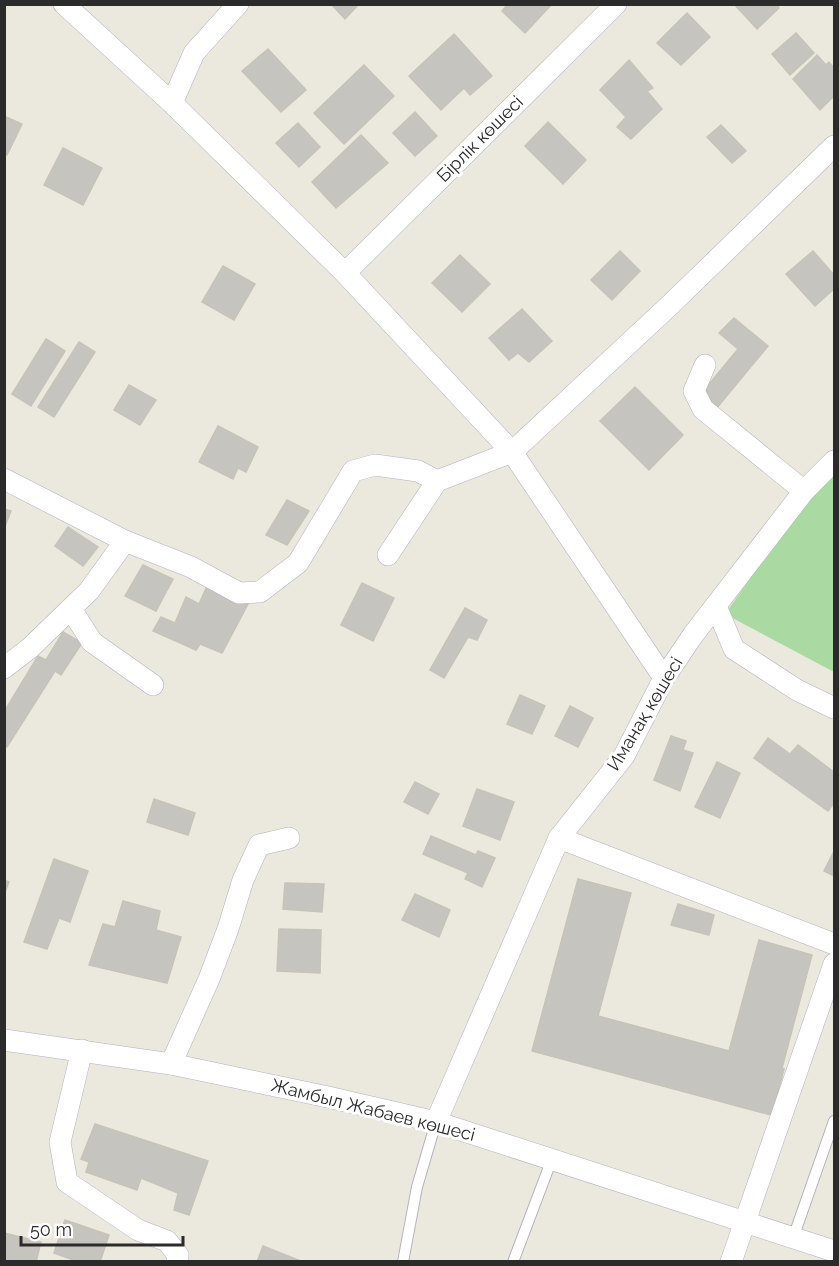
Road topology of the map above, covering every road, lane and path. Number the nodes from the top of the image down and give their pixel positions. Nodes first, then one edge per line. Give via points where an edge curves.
1 (64, 4) edge
2 (238, 4) edge
3 (616, 4) edge
4 (172, 103) junction
5 (834, 146) edge
6 (345, 273) junction
7 (705, 365) dead end
8 (512, 452) junction
9 (834, 461) edge
10 (4, 479) edge
11 (437, 481) junction
12 (804, 491) junction
13 (125, 541) junction
14 (388, 555) dead end
15 (716, 606) junction
16 (72, 609) junction
17 (4, 669) edge
18 (664, 678) junction
19 (153, 685) dead end
20 (834, 708) edge
21 (289, 838) dead end
22 (559, 838) junction
23 (834, 944) edge
24 (834, 964) edge
25 (4, 1040) edge
26 (82, 1050) junction
27 (171, 1064) junction
28 (834, 1121) edge
29 (436, 1122) junction
30 (552, 1159) junction
31 (745, 1223) junction
32 (793, 1238) junction
33 (834, 1251) edge
34 (177, 1262) edge
35 (403, 1262) edge
36 (513, 1262) edge
37 (731, 1262) edge

1 - 4 street
2 - 4 street via 194,53
3 - 6 street, Бірлік көшесі
4 - 6 street
5 - 8 street
6 - 8 street
7 - 12 street via 694,391 703,409
8 - 11 street
8 - 18 street
9 - 12 street, Иманақ көшесі
10 - 13 street
11 - 13 street via 418,471 375,465 353,471 298,563 260,592 239,593 191,567
11 - 14 street
12 - 15 street, Иманақ көшесі
13 - 16 street
15 - 18 street, Иманақ көшесі
15 - 20 street via 734,649 797,690
16 - 17 street
16 - 19 street via 92,642
18 - 22 street, Иманақ көшесі via 624,756
21 - 27 street via 259,845 209,979
22 - 23 street
22 - 29 street, Иманақ көшесі
24 - 31 street
25 - 26 street, Жамбыл Жабаев көшесі
26 - 27 street, Жамбыл Жабаев көшесі
26 - 34 street via 60,1142 67,1182 138,1230 167,1241 178,1255
27 - 29 street, Жамбыл Жабаев көшесі
28 - 32 lane
29 - 30 street, Жамбыл Жабаев көшесі
29 - 35 lane via 417,1187
30 - 31 street, Жамбыл Жабаев көшесі
30 - 36 lane
31 - 32 street, Жамбыл Жабаев көшесі
31 - 37 street
32 - 33 street, Жамбыл Жабаев көшесі

